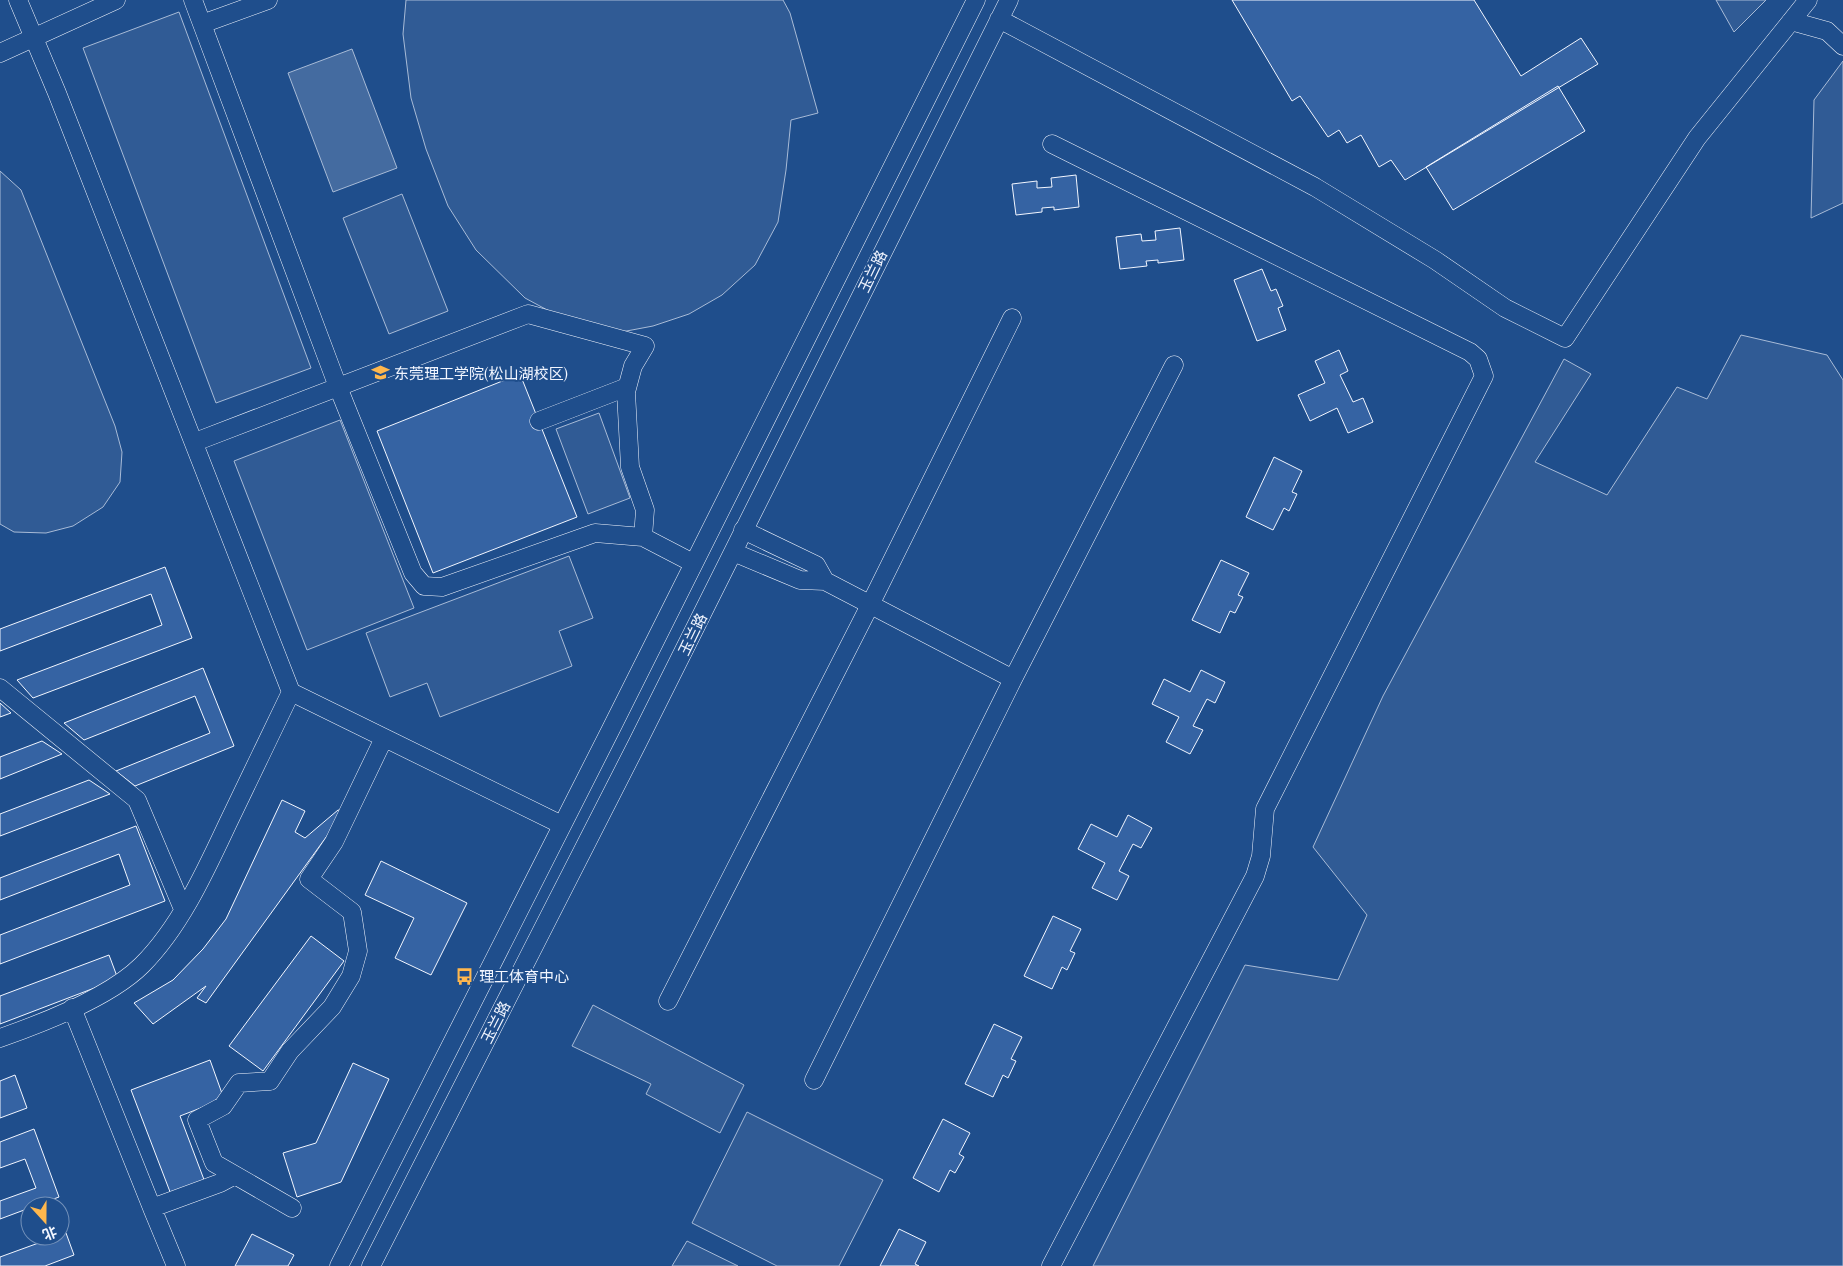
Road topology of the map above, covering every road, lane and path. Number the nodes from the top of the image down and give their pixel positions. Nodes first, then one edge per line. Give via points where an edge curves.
1 (18, 0) edge
2 (116, 0) edge
3 (193, 0) edge
4 (268, 0) edge
5 (976, 0) edge
6 (1009, 0) edge
7 (1808, 0) edge
8 (999, 19) junction
9 (1791, 21) junction
10 (202, 24) junction
11 (35, 39) junction
12 (1843, 46) edge
13 (0, 53) edge
14 (1052, 144) dead end
15 (1012, 318) dead end
16 (1174, 366) dead end
17 (338, 387) junction
18 (628, 387) junction
19 (539, 420) dead end
20 (195, 442) junction
21 (743, 530) junction
22 (642, 537) junction
23 (732, 552) junction
24 (693, 563) junction
25 (824, 581) junction
26 (870, 605) junction
27 (1013, 679) junction
28 (0, 688) edge
29 (291, 692) junction
30 (384, 738) junction
31 (562, 825) junction
32 (183, 909) junction
33 (668, 1001) dead end
34 (72, 1008) junction
35 (0, 1038) edge
36 (814, 1080) dead end
37 (235, 1175) junction
38 (152, 1208) junction
39 (292, 1208) dead end
40 (374, 1265) edge
41 (176, 1266) edge
42 (339, 1266) edge
43 (1051, 1266) edge

1 - 11 street
2 - 11 street
3 - 10 street
4 - 10 street
5 - 24 street, 玉兰路
6 - 8 street, 玉兰路
7 - 9 street
8 - 9 street via 1315,188 1435,260 1505,308 1565,338 1697,138
8 - 21 street, 玉兰路
9 - 12 street via 1827,31
10 - 17 street
11 - 13 street
11 - 20 street
14 - 43 street via 1470,352 1478,359 1484,376 1265,809 1261,856 1252,883
15 - 26 street
16 - 27 street
17 - 18 street via 528,314 645,346 633,366
17 - 20 street
17 - 22 street via 413,573 424,586 442,587 595,534
18 - 19 street
18 - 22 street via 630,467 645,510
20 - 29 street
21 - 23 street, 玉兰路
21 - 25 street via 816,565
22 - 24 street
23 - 25 street via 800,580
23 - 40 street, 玉兰路
24 - 31 street, 玉兰路
25 - 26 street
26 - 27 street
26 - 33 street
27 - 36 street
28 - 32 street via 137,800
29 - 30 street
29 - 32 street via 205,871
30 - 31 street
30 - 37 street via 334,842 309,878 352,912 358,951 351,976 332,1008 290,1051 270,1081 239,1083 223,1106 197,1120 214,1163
31 - 42 street, 玉兰路
32 - 34 street via 141,966 110,989
34 - 35 street
34 - 38 street
37 - 38 street
37 - 39 street
38 - 41 street

